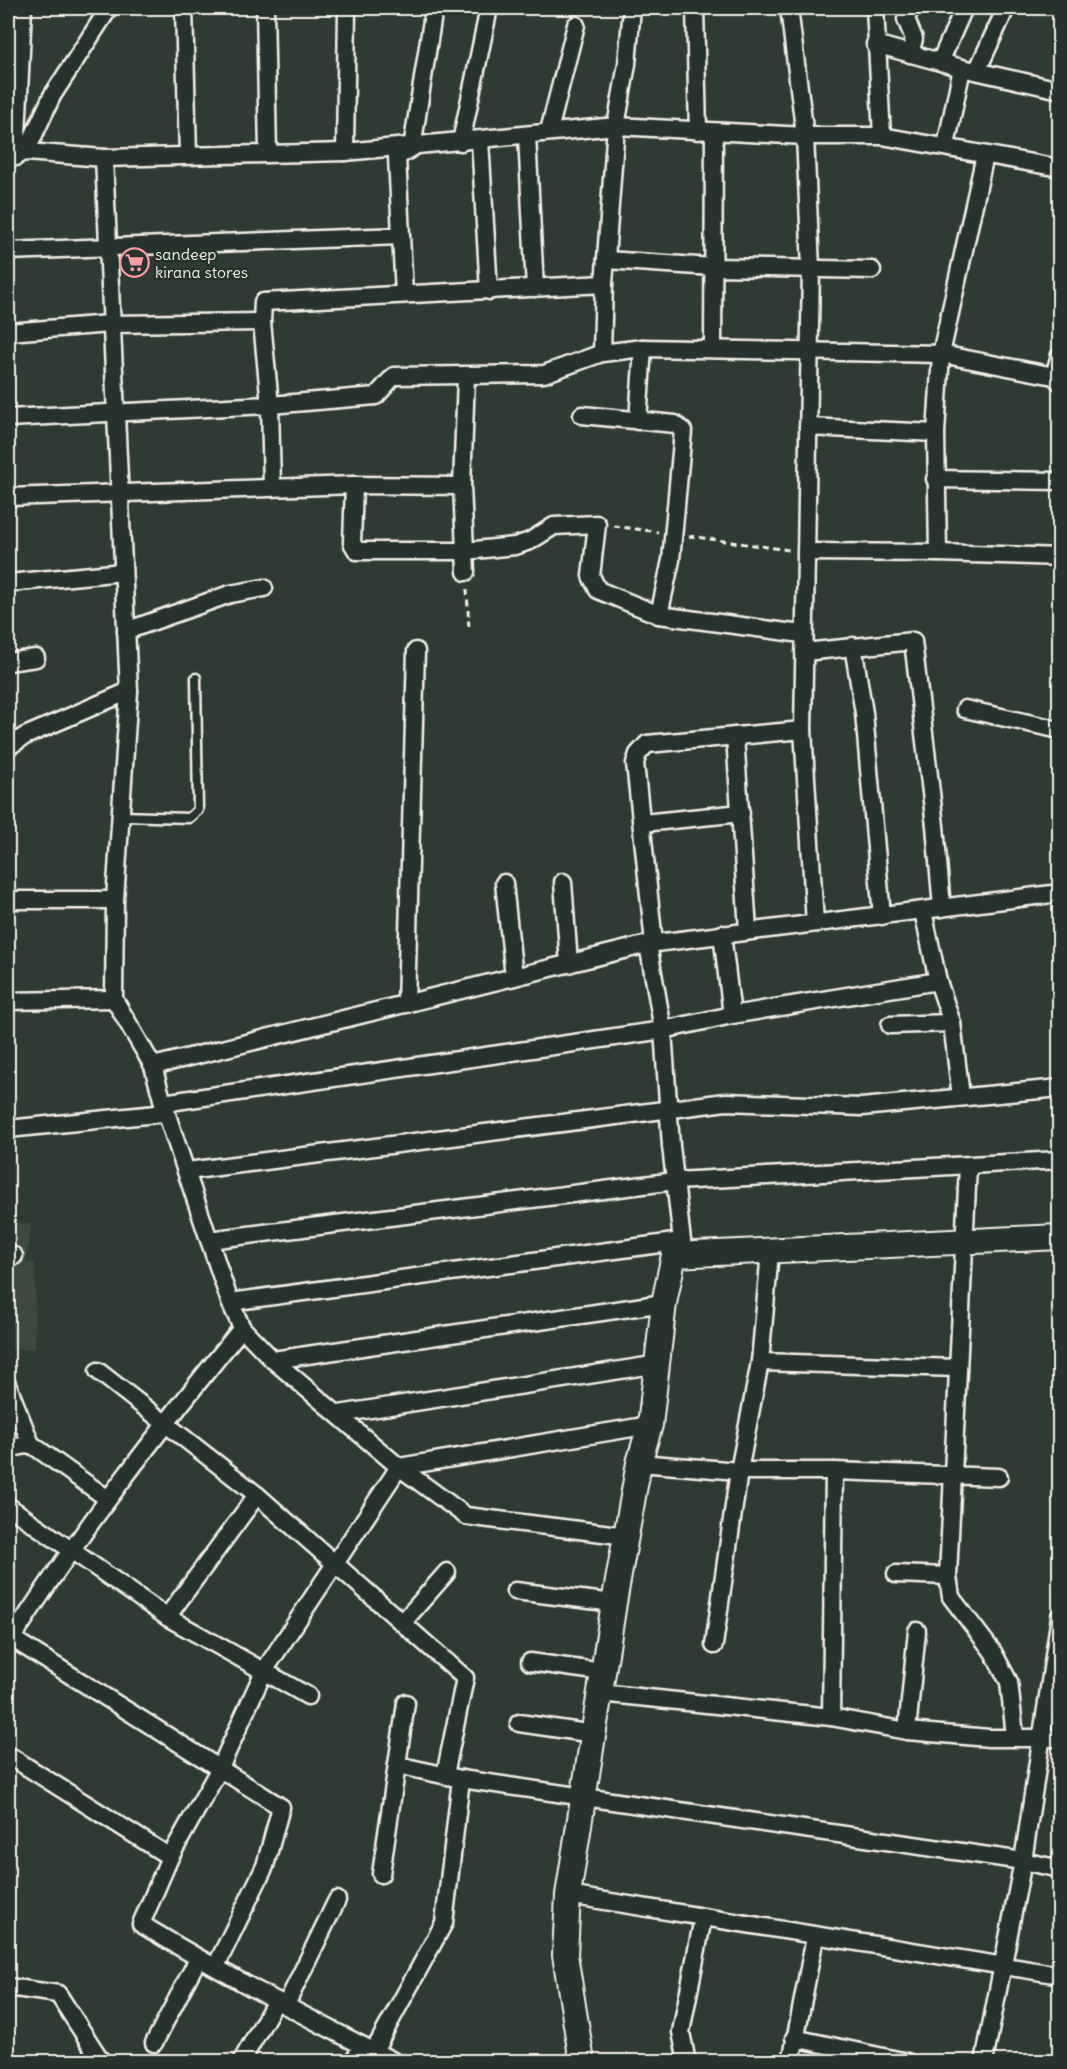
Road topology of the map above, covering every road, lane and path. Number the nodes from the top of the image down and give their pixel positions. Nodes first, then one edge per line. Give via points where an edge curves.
1 (23, 8) edge
2 (109, 8) edge
3 (184, 8) edge
4 (265, 8) edge
5 (346, 8) edge
6 (434, 8) edge
7 (489, 8) edge
8 (632, 8) edge
9 (695, 8) edge
10 (789, 8) edge
11 (875, 8) edge
12 (911, 8) edge
13 (964, 8) edge
14 (1006, 8) edge
15 (576, 26) dead end
16 (875, 44) junction
17 (910, 54) junction
18 (940, 63) junction
19 (969, 70) junction
20 (1059, 90) edge
21 (615, 126) junction
22 (549, 131) junction
23 (706, 132) junction
24 (526, 136) junction
25 (806, 136) junction
26 (882, 136) junction
27 (480, 140) junction
28 (461, 142) junction
29 (946, 146) junction
30 (412, 148) junction
31 (345, 152) junction
32 (268, 153) junction
33 (17, 155) edge
34 (188, 155) junction
35 (985, 155) junction
36 (104, 158) junction
37 (1059, 168) edge
38 (400, 236) junction
39 (108, 248) junction
40 (8, 251) edge
41 (606, 260) junction
42 (713, 267) junction
43 (811, 268) junction
44 (872, 270) dead end
45 (603, 285) junction
46 (535, 288) junction
47 (489, 291) junction
48 (404, 294) junction
49 (262, 322) junction
50 (110, 324) junction
51 (8, 332) edge
52 (644, 348) junction
53 (713, 349) junction
54 (809, 351) junction
55 (602, 353) junction
56 (941, 354) junction
57 (1059, 355) edge
58 (466, 377) junction
59 (1057, 379) edge
60 (270, 405) junction
61 (116, 412) junction
62 (582, 416) dead end
63 (8, 418) edge
64 (638, 421) junction
65 (808, 427) junction
66 (936, 433) junction
67 (935, 479) junction
68 (1059, 482) edge
69 (354, 485) junction
70 (462, 486) junction
71 (272, 488) junction
72 (118, 493) junction
73 (8, 497) edge
74 (597, 524) junction
75 (671, 533) junction
76 (465, 551) junction
77 (806, 552) junction
78 (938, 553) junction
79 (1059, 557) edge
80 (466, 572) joint
81 (123, 573) junction
82 (8, 583) edge
83 (264, 588) dead end
84 (658, 615) junction
85 (469, 629) dead end
86 (126, 631) junction
87 (802, 634) junction
88 (853, 646) junction
89 (416, 651) dead end
90 (804, 652) junction
91 (36, 658) dead end
92 (8, 662) edge
93 (196, 678) dead end
94 (129, 691) junction
95 (965, 710) dead end
96 (802, 730) junction
97 (1059, 730) edge
98 (735, 736) junction
99 (8, 747) edge
100 (741, 813) junction
101 (121, 816) junction
102 (643, 823) junction
103 (563, 882) dead end
104 (504, 883) dead end
105 (1059, 893) edge
106 (8, 900) edge
107 (115, 900) junction
108 (942, 908) junction
109 (923, 911) junction
110 (882, 916) junction
111 (815, 923) junction
112 (748, 930) junction
113 (722, 934) junction
114 (651, 944) junction
115 (569, 964) junction
116 (514, 977) junction
117 (938, 981) junction
118 (114, 999) junction
119 (8, 1001) edge
120 (406, 1004) junction
121 (732, 1015) junction
122 (952, 1023) junction
123 (890, 1025) dead end
124 (663, 1030) junction
125 (153, 1066) junction
126 (1059, 1088) edge
127 (961, 1097) junction
128 (164, 1108) junction
129 (669, 1110) junction
130 (8, 1129) edge
131 (1059, 1160) edge
132 (968, 1166) junction
133 (187, 1171) junction
134 (675, 1181) junction
135 (1059, 1237) edge
136 (209, 1240) junction
137 (964, 1243) junction
138 (678, 1248) junction
139 (770, 1252) junction
140 (231, 1302) junction
141 (664, 1303) junction
142 (242, 1328) junction
143 (273, 1360) junction
144 (760, 1362) junction
145 (659, 1364) junction
146 (958, 1368) junction
147 (98, 1371) dead end
148 (8, 1386) edge
149 (339, 1414) junction
150 (165, 1423) junction
151 (650, 1425) junction
152 (31, 1444) junction
153 (8, 1449) edge
154 (639, 1463) junction
155 (399, 1467) junction
156 (834, 1471) junction
157 (739, 1472) junction
158 (954, 1474) junction
159 (999, 1477) dead end
160 (257, 1495) junction
161 (108, 1499) junction
162 (8, 1506) edge
163 (627, 1536) junction
164 (70, 1549) junction
165 (336, 1563) junction
166 (447, 1572) dead end
167 (896, 1574) dead end
168 (948, 1576) junction
169 (514, 1591) dead end
170 (614, 1603) junction
171 (1059, 1616) edge
172 (167, 1617) junction
173 (403, 1622) junction
174 (916, 1631) dead end
175 (9, 1640) edge
176 (714, 1645) dead end
177 (530, 1662) dead end
178 (264, 1671) junction
179 (602, 1682) junction
180 (308, 1696) dead end
181 (406, 1703) dead end
182 (831, 1718) junction
183 (519, 1723) dead end
184 (907, 1731) junction
185 (594, 1734) junction
186 (1015, 1736) junction
187 (1041, 1737) junction
188 (1059, 1738) edge
189 (8, 1755) edge
190 (397, 1765) junction
191 (220, 1768) junction
192 (453, 1777) junction
193 (584, 1798) junction
194 (170, 1857) junction
195 (1023, 1861) junction
196 (1059, 1869) edge
197 (381, 1874) dead end
198 (568, 1894) junction
199 (337, 1900) dead end
200 (704, 1918) junction
201 (815, 1937) junction
202 (198, 1959) junction
203 (216, 1966) junction
204 (1002, 1966) junction
205 (1059, 1975) edge
206 (8, 1987) edge
207 (281, 2003) junction
208 (794, 2038) junction
209 (154, 2043) dead end
210 (368, 2049) junction
211 (102, 2061) edge
212 (241, 2061) edge
213 (354, 2061) edge
214 (394, 2061) edge
215 (582, 2061) edge
216 (687, 2061) edge
217 (791, 2061) edge
218 (907, 2061) edge
219 (984, 2061) edge

1 - 33 street
2 - 33 street
3 - 34 street
4 - 32 street
5 - 31 street
6 - 30 street
7 - 28 street
8 - 21 street via 627,64
9 - 23 street
10 - 25 street
11 - 16 street
12 - 17 street via 906,19 914,36
13 - 18 street
14 - 19 street
15 - 22 street
16 - 17 street
16 - 26 street
17 - 18 street
18 - 19 street
19 - 20 street
19 - 29 street
21 - 22 street
21 - 23 street
21 - 41 street
22 - 24 street
23 - 25 street
23 - 42 street
24 - 27 street
24 - 46 street
25 - 26 street
25 - 43 street
26 - 29 street
27 - 28 street
27 - 47 street
28 - 30 street
29 - 35 street
30 - 31 street
30 - 38 street via 397,157
31 - 32 street
32 - 34 street
33 - 36 street
34 - 36 street
35 - 37 street
35 - 56 street
36 - 39 street
38 - 39 street
38 - 48 street
39 - 40 street
39 - 50 street
41 - 42 street
41 - 45 street
42 - 43 street
42 - 53 street
43 - 44 street
43 - 54 street
45 - 46 street
45 - 55 street
46 - 47 street
47 - 48 street
48 - 49 street via 263,302
49 - 50 street
49 - 60 street
50 - 51 street
50 - 61 street
52 - 53 street
52 - 55 street
52 - 64 street
53 - 54 street
54 - 56 street
54 - 65 street
55 - 58 street via 544,374
56 - 59 street
56 - 66 street
57 - 59 street
58 - 60 street via 394,376 376,396
58 - 70 street
60 - 61 street
60 - 71 street
61 - 63 street
61 - 72 street
62 - 64 street
64 - 75 street via 675,424 682,430
65 - 66 street
65 - 77 street
66 - 67 street
67 - 68 street
67 - 78 street
69 - 70 street
69 - 71 street
69 - 76 street via 352,543 357,551
70 - 76 street
71 - 72 street
72 - 73 street
72 - 81 street
74 - 75 path
74 - 76 street via 554,526 525,543
74 - 84 street via 591,576 594,585
75 - 77 path
75 - 84 street via 671,560
76 - 80 street
77 - 78 street
77 - 87 street
78 - 79 street
80 - 85 path
81 - 82 street
81 - 86 street
83 - 86 street via 230,594
84 - 87 street
86 - 94 street
87 - 90 street
88 - 90 street
88 - 108 street via 913,641
88 - 110 street via 864,713
89 - 120 street
90 - 96 street
91 - 92 street
93 - 101 lane via 198,810 189,818
94 - 99 street
94 - 101 street
95 - 97 street
96 - 98 street
96 - 111 street
98 - 100 street
98 - 102 street via 643,746 635,764
100 - 102 street
100 - 112 street
101 - 107 street
102 - 114 street
103 - 115 street
104 - 116 street
105 - 108 street
106 - 107 street
107 - 118 street
108 - 109 street
109 - 110 street
109 - 117 street
110 - 111 street
111 - 112 street
112 - 113 street
113 - 114 street
113 - 121 street
114 - 115 street
114 - 124 street
115 - 116 street
116 - 120 street
117 - 121 street
117 - 122 street
118 - 119 street
118 - 125 street
120 - 125 street
121 - 124 street
122 - 123 street
122 - 127 street
124 - 128 street
124 - 129 street
125 - 128 street
126 - 127 street
127 - 129 street via 862,1107 726,1102
128 - 130 street
128 - 133 street
129 - 133 street
129 - 134 street
131 - 132 street
132 - 134 street
132 - 137 street
133 - 136 street
134 - 136 street
134 - 138 street
135 - 137 street
136 - 140 street
137 - 139 street
137 - 146 street
138 - 139 street
138 - 140 street
138 - 141 street
139 - 144 street
140 - 142 street
141 - 143 street
141 - 145 street
142 - 143 street
142 - 150 street
143 - 149 street
144 - 146 street
144 - 157 street
145 - 149 street
145 - 151 street
146 - 158 street
147 - 150 street
148 - 152 street
149 - 155 street
150 - 160 street
150 - 161 street
151 - 154 street
151 - 155 street
152 - 153 street
152 - 161 street
154 - 157 street
154 - 163 street
155 - 163 street via 466,1516
155 - 165 street
156 - 157 street
156 - 158 street
156 - 182 street
157 - 176 street
158 - 159 street
158 - 168 street
160 - 165 street
160 - 172 street
161 - 164 street
162 - 164 street
163 - 170 street
164 - 172 street
164 - 175 street
165 - 173 street
165 - 178 street
166 - 173 street
167 - 168 street
168 - 186 street via 951,1597 993,1652 1009,1682
169 - 170 street
170 - 179 street
171 - 187 street
172 - 178 street
173 - 192 street via 465,1678
174 - 184 street
175 - 191 street
177 - 179 street
178 - 180 street
178 - 191 street
179 - 182 street
179 - 185 street
181 - 190 street
182 - 184 street
183 - 185 street
184 - 186 street via 989,1738
185 - 193 street
186 - 187 street
187 - 188 street
187 - 195 street
189 - 194 street
190 - 192 street
190 - 197 street
191 - 194 street
191 - 203 street via 282,1807 265,1866
192 - 193 street
192 - 210 street via 444,1923
193 - 195 street
193 - 198 street
194 - 202 street via 141,1924
195 - 196 street
195 - 204 street
198 - 200 street
198 - 215 street via 565,1955
199 - 207 street
200 - 201 street
200 - 216 street via 681,2032
201 - 204 street
201 - 208 street
202 - 203 street
202 - 209 street
203 - 207 street
204 - 205 street
204 - 219 street
206 - 211 street via 58,1994
207 - 210 street
207 - 212 street
208 - 217 street
208 - 218 street
210 - 213 street
210 - 214 street

